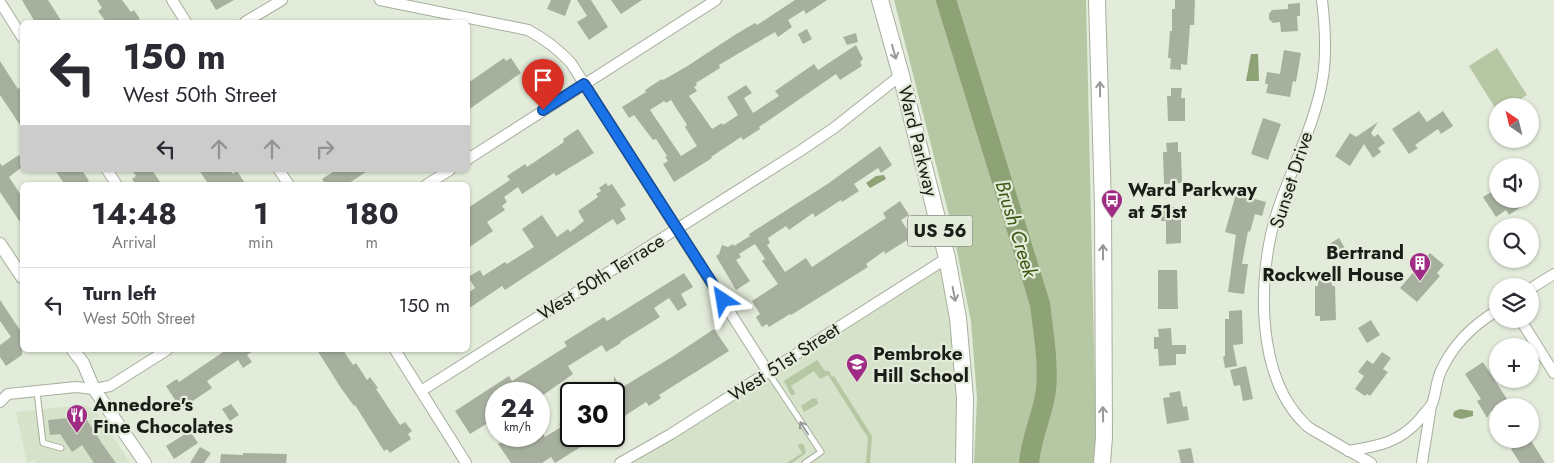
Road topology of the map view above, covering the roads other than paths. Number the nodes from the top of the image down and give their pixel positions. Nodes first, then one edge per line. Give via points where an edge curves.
1 (172, 0) edge
2 (282, 0) edge
3 (380, 0) edge
4 (716, 0) edge
5 (880, 0) edge
6 (1097, 0) edge
7 (1322, 0) edge
8 (0, 2) edge
9 (185, 20) edge
10 (248, 20) edge
11 (20, 34) edge
12 (901, 75) junction
13 (584, 84) junction
14 (470, 158) edge
15 (447, 172) edge
16 (431, 182) edge
17 (677, 229) junction
18 (0, 244) edge
19 (947, 258) junction
20 (20, 274) edge
21 (1554, 274) edge
22 (1539, 283) edge
23 (1489, 316) edge
24 (1526, 328) edge
25 (75, 352) edge
26 (164, 352) edge
27 (396, 352) edge
28 (768, 372) junction
29 (1554, 373) edge
30 (94, 389) junction
31 (421, 390) junction
32 (4, 392) edge
33 (37, 392) junction
34 (0, 402) edge
35 (1431, 405) junction
36 (1104, 438) junction
37 (61, 448) dead end
38 (1348, 451) junction
39 (624, 462) edge
40 (145, 463) edge
41 (466, 463) edge
42 (805, 463) edge
43 (964, 463) edge
44 (1102, 463) edge
45 (1109, 463) edge
46 (1372, 463) edge
47 (1422, 463) edge

1 - 9 street
2 - 10 street
3 - 13 street via 528,30 560,50
4 - 13 street
5 -> 12 highway, Ward Parkway / US 56
36 -> 6 highway via 1103,206
7 - 38 street, Sunset Drive via 1326,32 1323,76 1276,214 1267,258 1263,316 1275,376 1293,410 1307,426
8 - 11 street
12 - 17 street, West 50th Terrace via 834,128
12 - 19 highway, Ward Parkway / US 56
13 - 14 street
13 - 17 street
15 - 16 street
17 - 28 street
17 - 31 street, West 50th Terrace
18 - 20 street
19 - 28 street, West 51st Street
19 -> 43 highway, Ward Parkway / US 56 via 958,318 965,398
21 - 22 street
23 - 35 street via 1455,346 1440,372
24 - 29 street
25 - 30 street
26 - 30 street via 110,386
27 - 31 street
28 - 39 street, West 51st Street
42 -> 28 lane via 821,452
30 - 33 street via 76,387
30 - 40 street
31 - 41 street
32 - 33 street
32 - 34 street
33 - 37 lane via 43,442
35 - 38 street via 1411,429 1398,438 1378,446
35 - 47 street
36 - 44 highway
36 - 45 street
38 - 46 street, Sunset Drive

